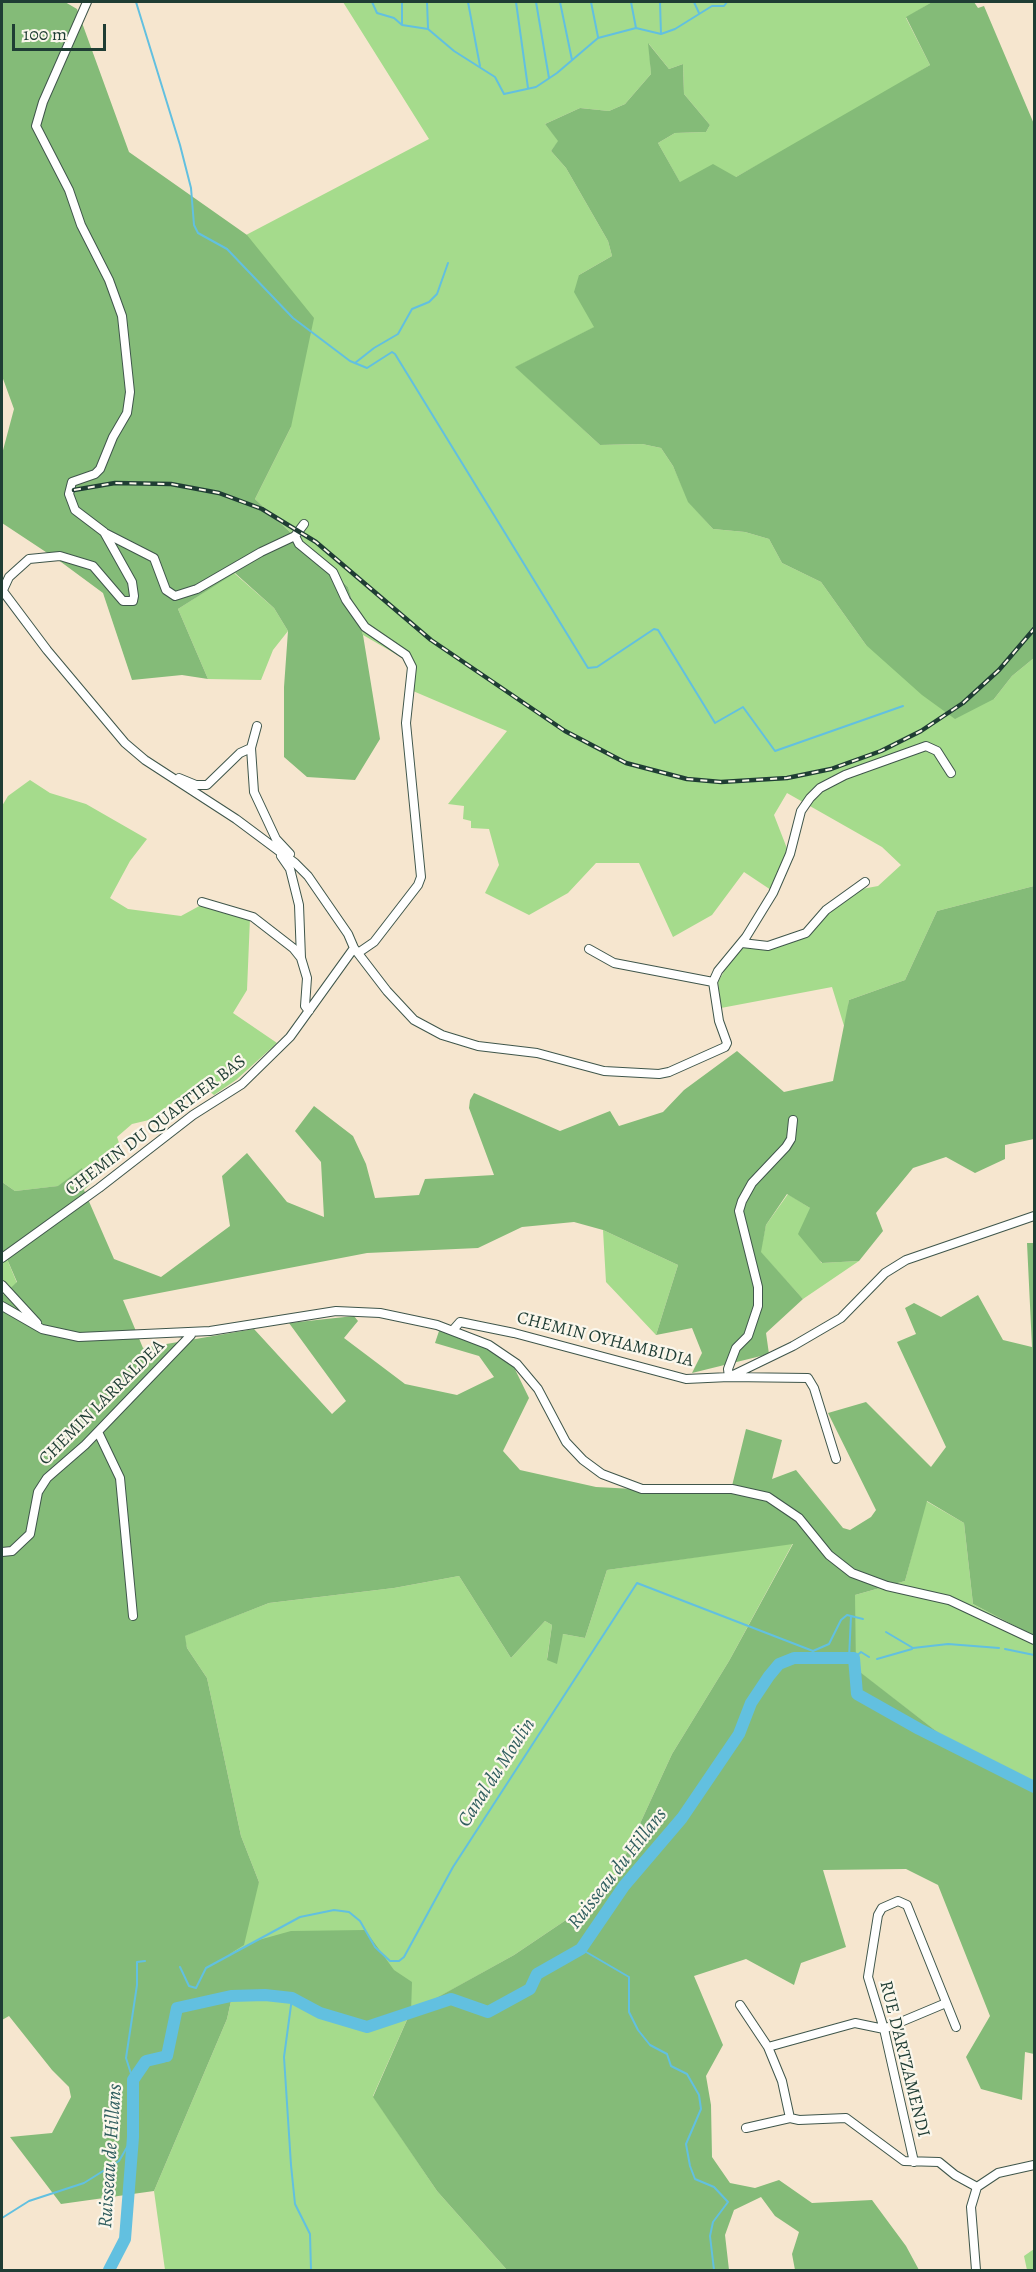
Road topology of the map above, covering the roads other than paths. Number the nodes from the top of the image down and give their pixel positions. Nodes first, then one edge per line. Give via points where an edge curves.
1 (87, 2) edge
2 (304, 524) dead end
3 (104, 532) junction
4 (295, 536) junction
5 (2, 590) edge
6 (257, 726) dead end
7 (251, 748) junction
8 (951, 773) dead end
9 (166, 774) junction
10 (275, 847) junction
11 (295, 863) junction
12 (865, 882) dead end
13 (202, 902) dead end
14 (742, 943) junction
15 (589, 948) dead end
16 (356, 950) junction
17 (301, 958) junction
18 (713, 982) junction
19 (309, 1011) junction
20 (793, 1120) dead end
21 (1035, 1216) edge
22 (2, 1258) edge
23 (2, 1285) edge
24 (2, 1306) edge
25 (42, 1329) junction
26 (453, 1330) junction
27 (191, 1332) junction
28 (729, 1377) junction
29 (98, 1432) junction
30 (836, 1459) dead end
31 (2, 1552) edge
32 (133, 1616) dead end
33 (1035, 1640) edge
34 (946, 2003) junction
35 (741, 2005) dead end
36 (956, 2027) dead end
37 (884, 2029) junction
38 (768, 2047) junction
39 (790, 2118) junction
40 (746, 2128) dead end
41 (914, 2162) junction
42 (1035, 2165) edge
43 (977, 2187) junction
44 (976, 2271) edge

1 - 3 street via 36,126 69,190 122,316 130,392 127,412 100,469 72,482 69,494 75,510
2 - 4 street
3 - 4 street via 154,558 166,590 175,596 197,589
3 - 5 street via 132,582 133,601 123,601 93,566 60,556 29,559 9,577
4 - 16 street, CHEMIN DU QUARTIER BAS via 299,544 333,572 365,627 406,655 412,667 406,723 421,877 374,942
5 - 9 street via 102,717 134,751
6 - 7 street
7 - 9 street via 240,753 207,785
7 - 11 street via 254,792 260,808 276,839
8 - 14 street via 937,751 926,746 820,788 801,811 790,854 773,893
9 - 10 street
10 - 11 street
10 - 17 street via 293,877 302,925
11 - 16 street via 308,876
12 - 14 street via 826,910 806,933 768,946
13 - 17 street via 254,917
14 - 18 street
15 - 18 street via 614,963
16 - 18 street via 387,991 414,1020 428,1028 478,1046 537,1053 604,1071 659,1074 722,1051 727,1043
16 - 19 street, CHEMIN DU QUARTIER BAS
17 - 19 street
19 - 22 street, CHEMIN DU QUARTIER BAS via 290,1037 242,1084 193,1115
20 - 28 street via 791,1139 752,1183 739,1211 758,1287 758,1306 748,1336 736,1348
21 - 28 street, CHEMIN OYHAMBIDIA via 906,1260 885,1273 842,1318
23 - 25 street
24 - 25 street
25 - 27 street via 91,1338
26 - 27 street via 390,1315 336,1311
26 - 28 street, CHEMIN OYHAMBIDIA via 460,1322 514,1333 686,1379
26 - 33 street via 517,1364 537,1389 566,1443 602,1474 642,1489 732,1489 760,1494 791,1510 829,1555 852,1573 886,1586 949,1600
27 - 29 street, CHEMIN LARRALDEA
28 - 30 street via 808,1378
29 - 31 street, CHEMIN LARRALDEA via 47,1478 38,1492 27,1539 12,1551
29 - 32 street via 120,1478
34 - 36 street, RUE D'ARTZAMENDI
34 - 37 street
34 - 37 street, RUE D'ARTZAMENDI via 907,1905 902,1901 890,1904 878,1914 867,1968
35 - 38 street
37 - 38 street via 855,2023
37 - 41 street, RUE D'ARTZAMENDI
38 - 39 street via 782,2080
39 - 40 street
39 - 41 street via 846,2118 897,2157
41 - 43 street via 939,2162
42 - 43 street via 998,2173
43 - 44 street via 971,2207

